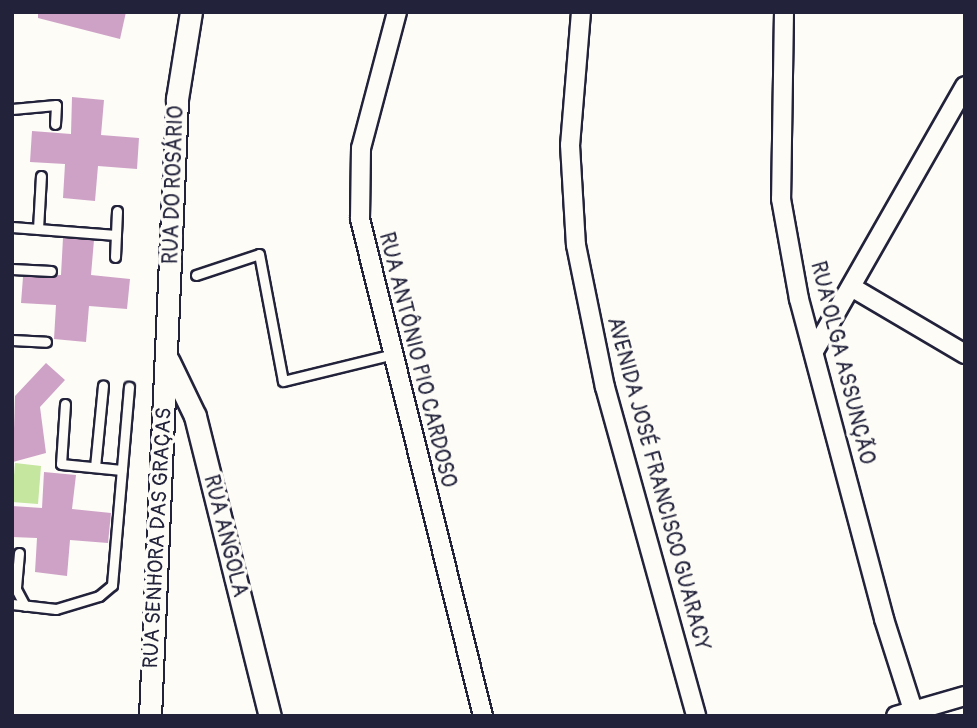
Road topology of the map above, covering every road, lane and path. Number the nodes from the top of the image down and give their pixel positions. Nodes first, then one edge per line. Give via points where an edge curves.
1 (191, 12) edge
2 (397, 12) edge
3 (581, 12) edge
4 (784, 12) edge
5 (965, 86) edge
6 (12, 109) edge
7 (55, 124) dead end
8 (41, 176) dead end
9 (117, 211) dead end
10 (12, 228) edge
11 (38, 229) junction
12 (116, 235) junction
13 (115, 257) dead end
14 (12, 269) edge
15 (51, 271) dead end
16 (196, 275) dead end
17 (853, 288) junction
18 (12, 340) edge
19 (46, 342) dead end
20 (814, 351) junction
21 (965, 354) edge
22 (390, 355) junction
23 (168, 360) junction
24 (103, 386) dead end
25 (130, 387) dead end
26 (65, 404) dead end
27 (95, 467) junction
28 (122, 470) junction
29 (19, 553) dead end
30 (12, 604) edge
31 (25, 606) junction
32 (965, 696) edge
33 (915, 713) edge
34 (150, 716) edge
35 (270, 716) edge
36 (483, 716) edge
37 (696, 716) edge
38 (895, 716) edge

1 - 23 street, RUA DO ROSÁRIO via 177,99
2 - 22 street, RUA ANTÔNIO PIO CARDOSO via 361,160 360,219
3 - 37 street, AVENIDA JOSÉ FRANCISCO GUARACY via 570,145 576,245 605,387
4 - 20 street, RUA OLGA ASSUNÇÃO via 782,199 799,299
5 - 17 street
6 - 7 lane via 56,105
8 - 11 lane
9 - 12 lane
10 - 11 lane
11 - 12 lane
12 - 13 lane
14 - 15 lane
16 - 22 lane via 259,254 283,381
17 - 20 street
17 - 21 street
18 - 19 lane
20 - 33 street, RUA OLGA ASSUNÇÃO via 884,619
22 - 36 street, RUA ANTÔNIO PIO CARDOSO
23 - 34 street, RUA SENHORA DAS GRAÇAS
23 - 35 street, RUA ANGOLA via 195,415
24 - 27 lane
25 - 28 lane
26 - 27 lane via 61,464
27 - 28 lane
28 - 31 lane via 112,585 99,596 56,609
29 - 31 lane via 16,589
30 - 31 lane
32 - 33 street
33 - 38 street

